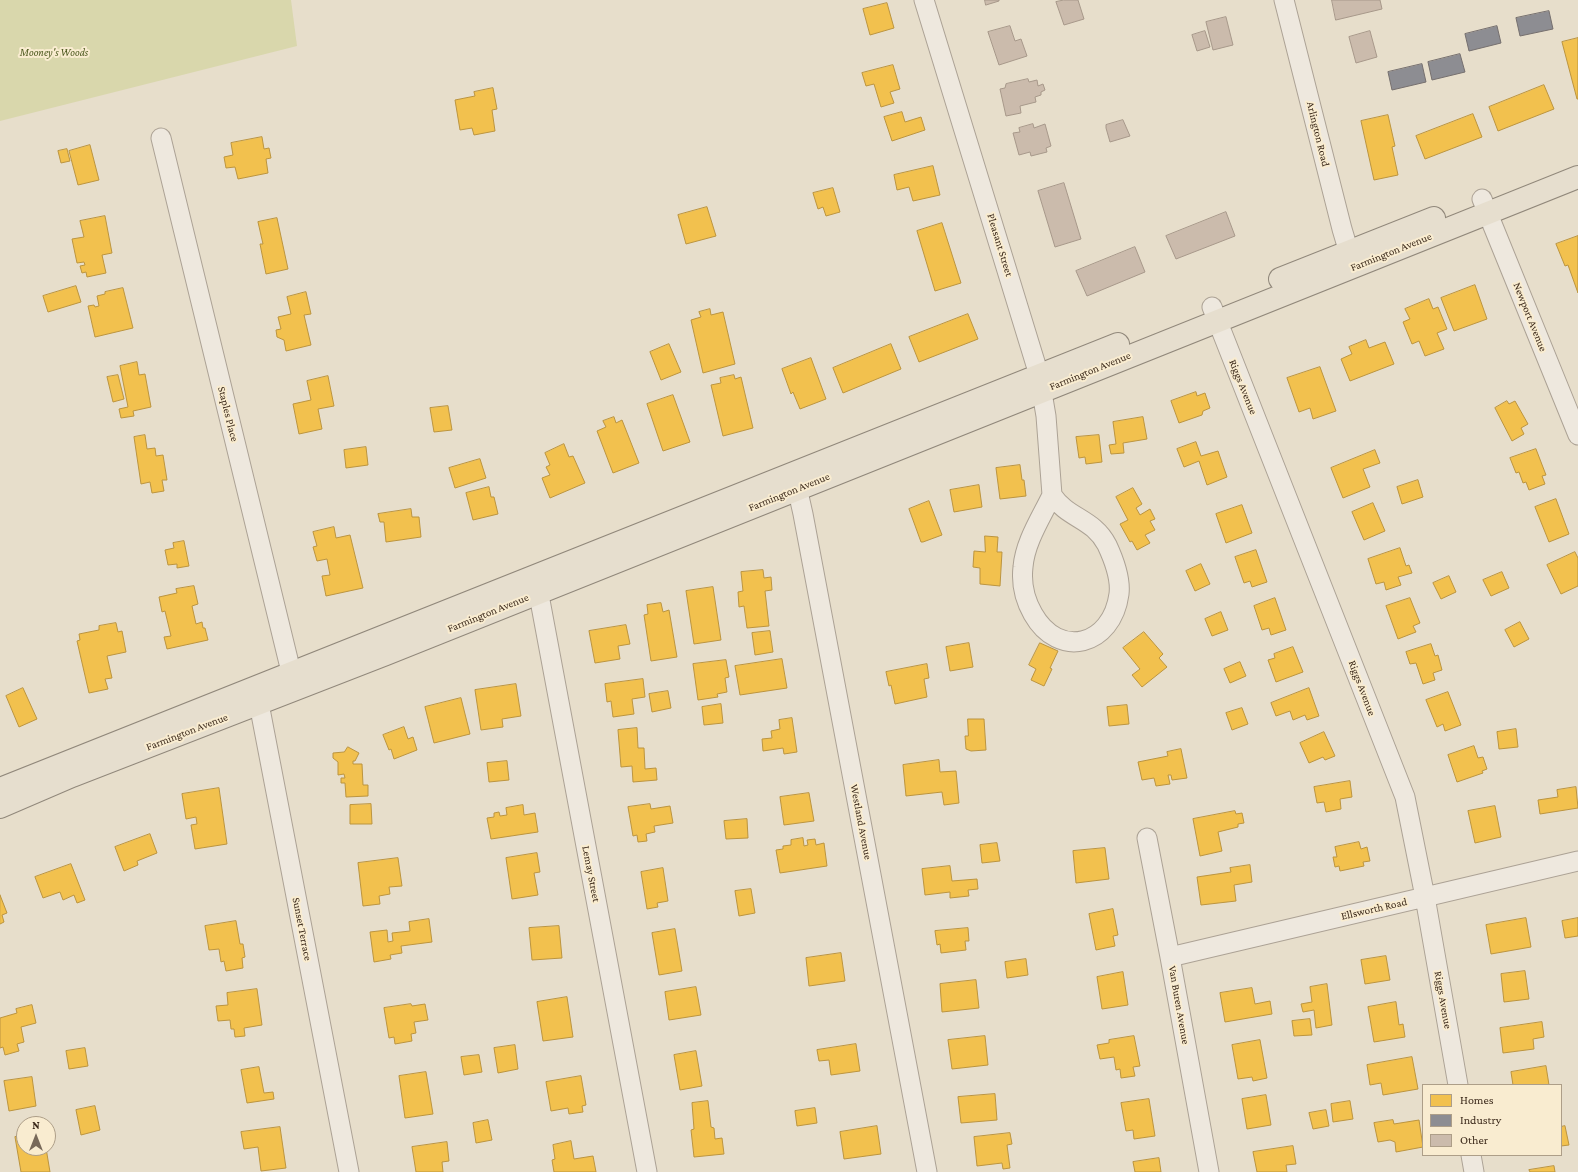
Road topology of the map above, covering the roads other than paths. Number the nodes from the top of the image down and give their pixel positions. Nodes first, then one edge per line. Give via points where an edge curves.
1 (924, 0) edge
2 (1284, 0) edge
3 (161, 138) dead end
4 (1578, 160) edge
5 (1578, 177) edge
6 (1485, 206) junction
7 (1351, 260) junction
8 (1214, 314) junction
9 (1041, 383) junction
10 (1578, 435) edge
11 (795, 481) junction
12 (1052, 495) junction
13 (537, 584) junction
14 (293, 681) junction
15 (258, 695) junction
16 (0, 790) edge
17 (0, 807) edge
18 (1146, 838) dead end
19 (1578, 861) edge
20 (1425, 897) junction
21 (1170, 957) junction
22 (1458, 1084) edge
23 (1471, 1156) edge
24 (349, 1172) edge
25 (647, 1172) edge
26 (927, 1172) edge
27 (1208, 1172) edge
28 (1474, 1172) edge

1 - 9 street, Pleasant Street
2 - 7 street, Arlington Road
3 - 14 street, Staples Place
4 - 6 main road, Farmington Avenue
5 - 6 main road, Farmington Avenue
6 - 7 main road, Farmington Avenue
6 - 10 street, Newport Avenue
7 - 8 main road, Farmington Avenue
8 - 9 main road, Farmington Avenue
8 - 20 street, Riggs Avenue via 1405,797
9 - 11 main road, Farmington Avenue
9 - 12 street, Pleasant Street
11 - 13 main road, Farmington Avenue
11 - 26 street, Westland Avenue
12 - 12 street, Pleasant Street via 1028,546 1023,566 1023,588 1036,620 1044,628 1058,639 1082,641 1097,635 1109,624 1119,594 1118,576 1112,556 1101,536 1090,524 1067,511
13 - 14 main road, Farmington Avenue
13 - 25 street, Lemay Street
14 - 15 main road, Farmington Avenue
15 - 16 main road, Farmington Avenue
15 - 17 main road, Farmington Avenue
15 - 24 street, Sunset Terrace
18 - 21 street, Van Buren Avenue
19 - 20 street, Ellsworth Road
20 - 21 street, Ellsworth Road
20 - 22 street, Riggs Avenue
21 - 27 street, Van Buren Avenue
23 - 28 street

